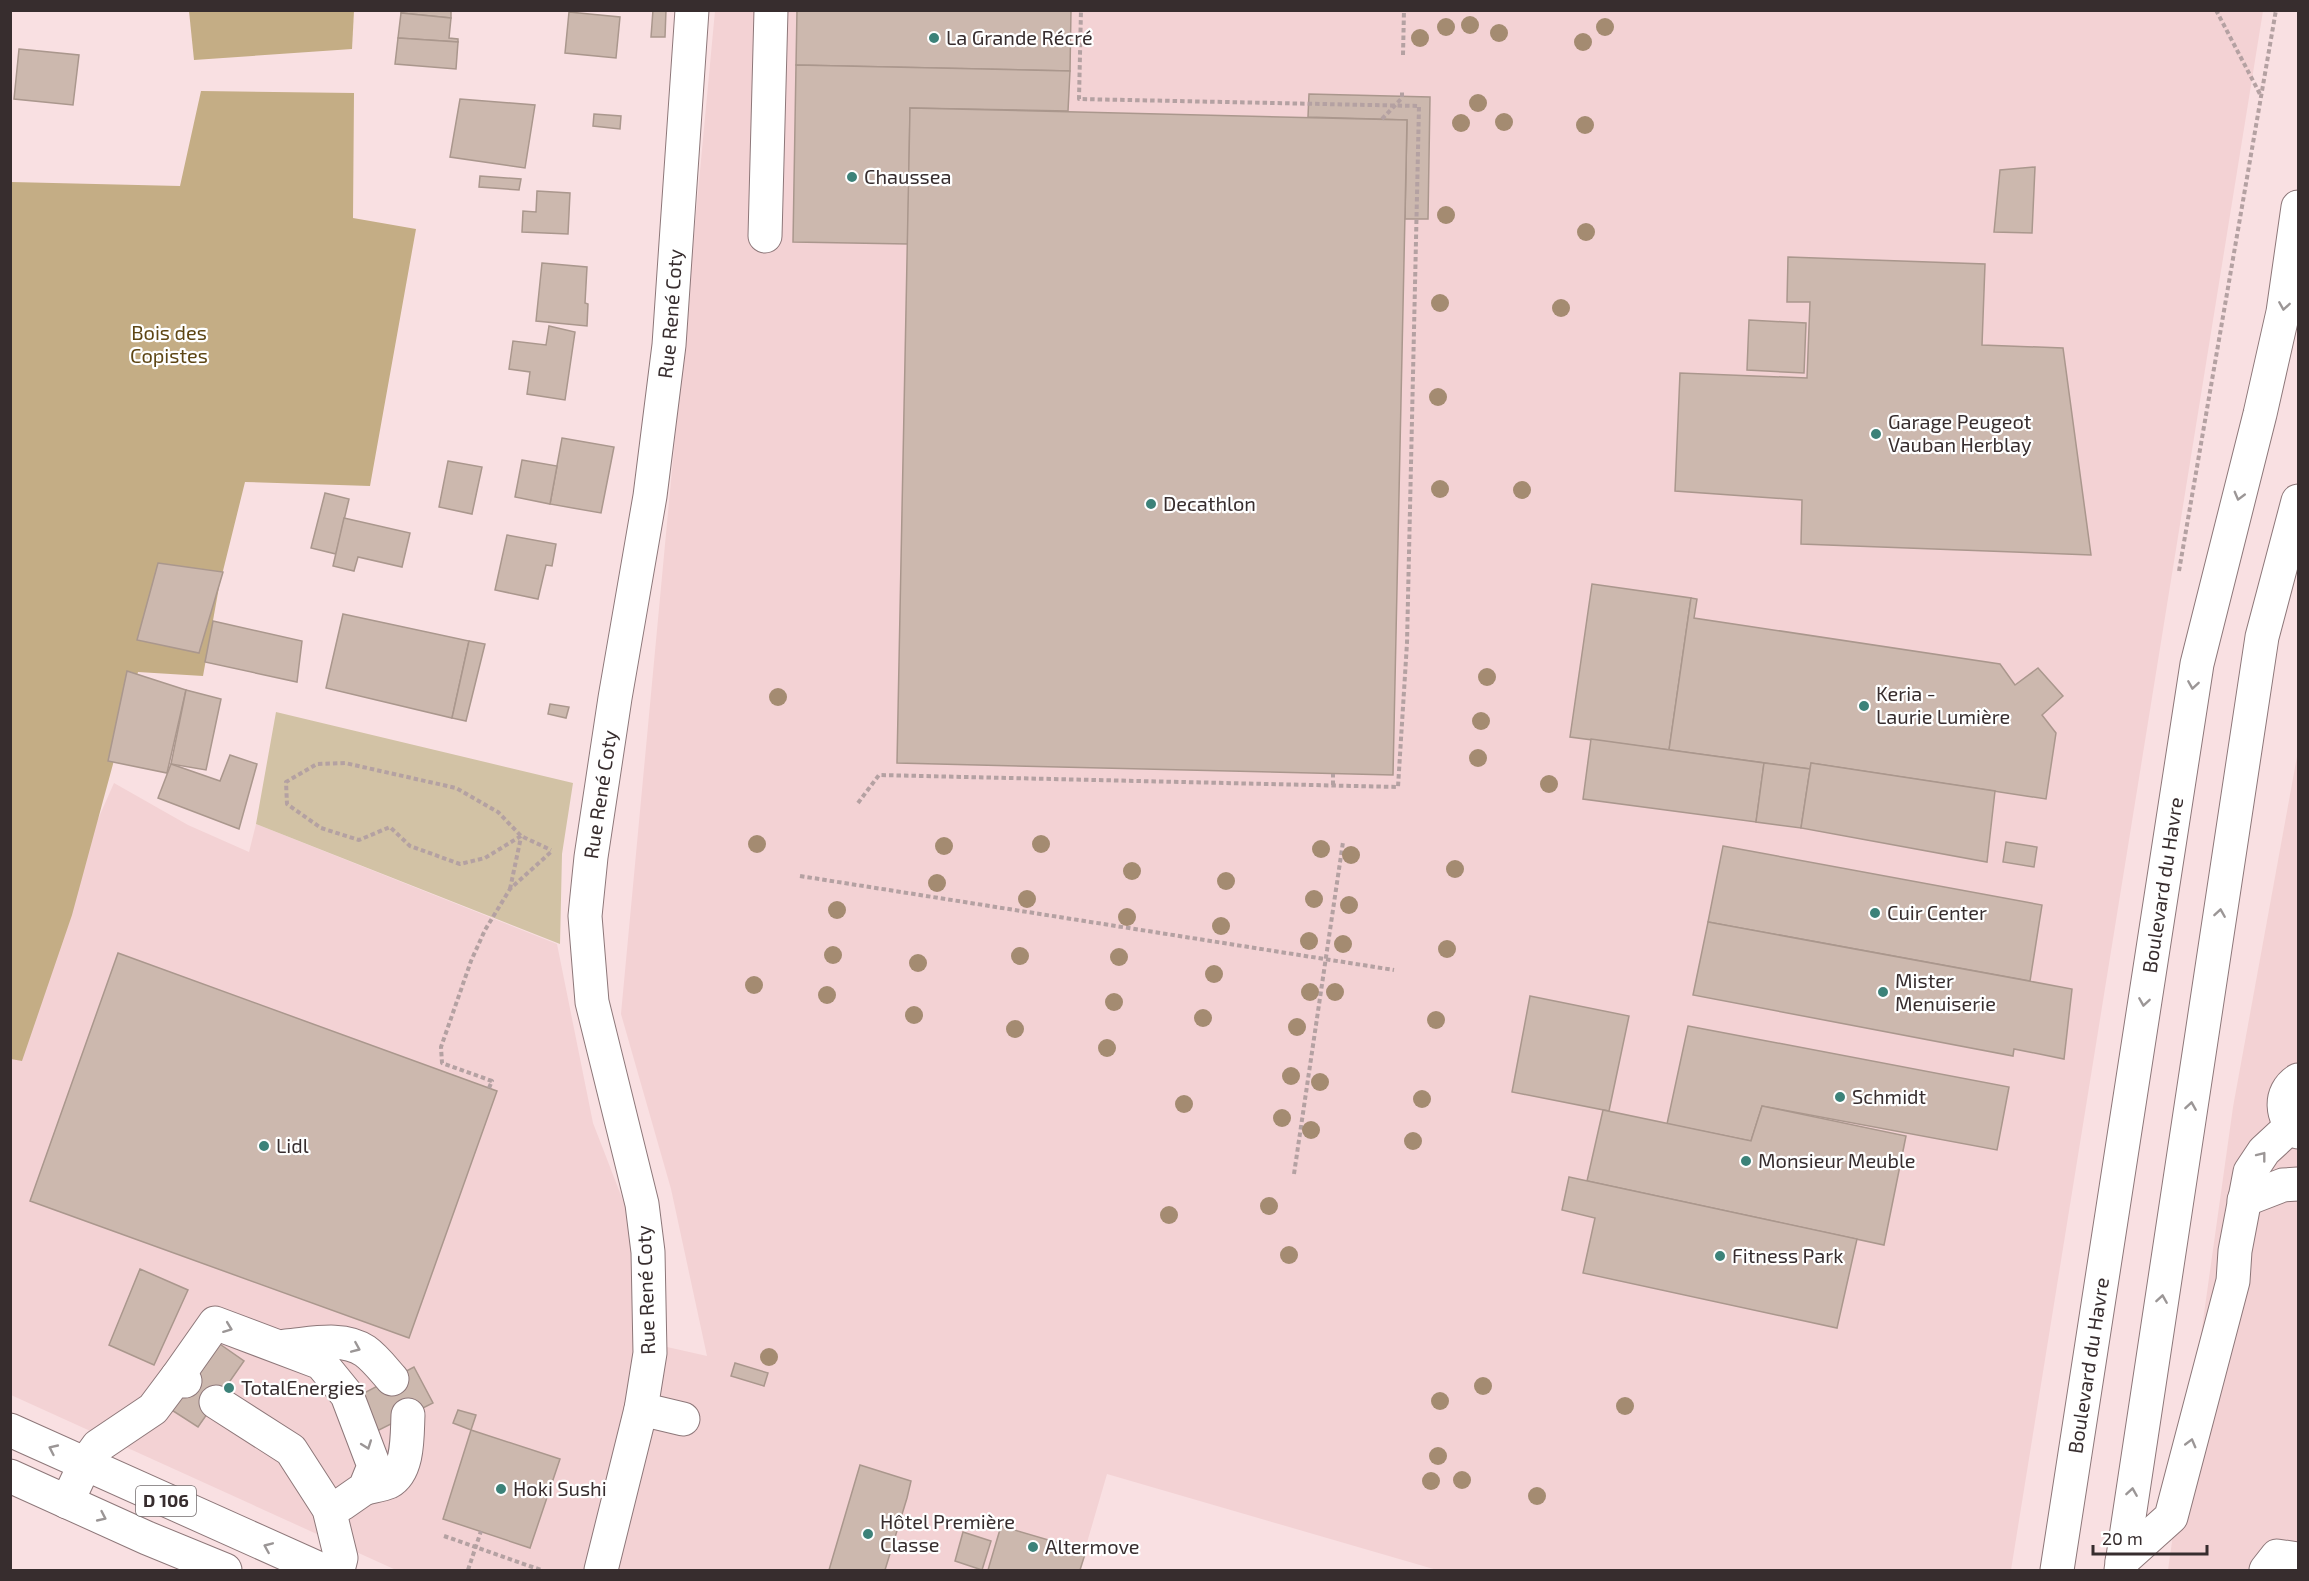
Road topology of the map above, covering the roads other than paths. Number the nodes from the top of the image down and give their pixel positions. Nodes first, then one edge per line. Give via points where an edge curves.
1 (692, 10) edge
2 (771, 10) edge
3 (2298, 207) edge
4 (765, 236) dead end
5 (2298, 501) edge
6 (2298, 1080) edge
7 (2295, 1129) edge
8 (2298, 1184) edge
9 (2244, 1200) junction
10 (278, 1347) junction
11 (392, 1379) dead end
12 (216, 1402) dead end
13 (641, 1409) junction
14 (408, 1415) dead end
15 (683, 1419) dead end
16 (10, 1430) edge
17 (85, 1464) junction
18 (10, 1476) edge
19 (366, 1488) junction
20 (67, 1502) junction
21 (329, 1509) junction
22 (2121, 1566) edge
23 (225, 1570) edge
24 (322, 1570) edge
25 (338, 1570) edge
26 (601, 1570) edge
27 (2057, 1570) edge

1 - 13 main road, Rue René Coty via 669,345 651,496 615,698 585,916 592,1002 642,1204 648,1252 650,1353
2 - 4 main road
3 -> 27 main road, Boulevard du Havre via 2283,312 2268,380 2197,664
22 -> 5 main road via 2262,637
6 - 7 main road via 2284,1100 2286,1118
9 -> 7 main road via 2250,1172 2264,1151
8 - 9 main road via 2283,1185
22 -> 9 main road via 2171,1517 2233,1281
10 -> 11 main road via 348,1344 366,1352
17 -> 10 main road via 103,1442 153,1409 181,1379 215,1323
10 -> 19 main road via 321,1363 347,1395 374,1466
12 - 21 main road via 291,1450
13 - 15 main road
13 - 26 main road, Rue René Coty
14 - 19 main road via 406,1446 398,1472 390,1482
17 -> 16 main road, D 106
17 - 20 main road
24 -> 17 main road, D 106
18 - 20 main road, D 106
19 - 21 main road
20 -> 23 main road, D 106
21 - 25 main road via 341,1558

